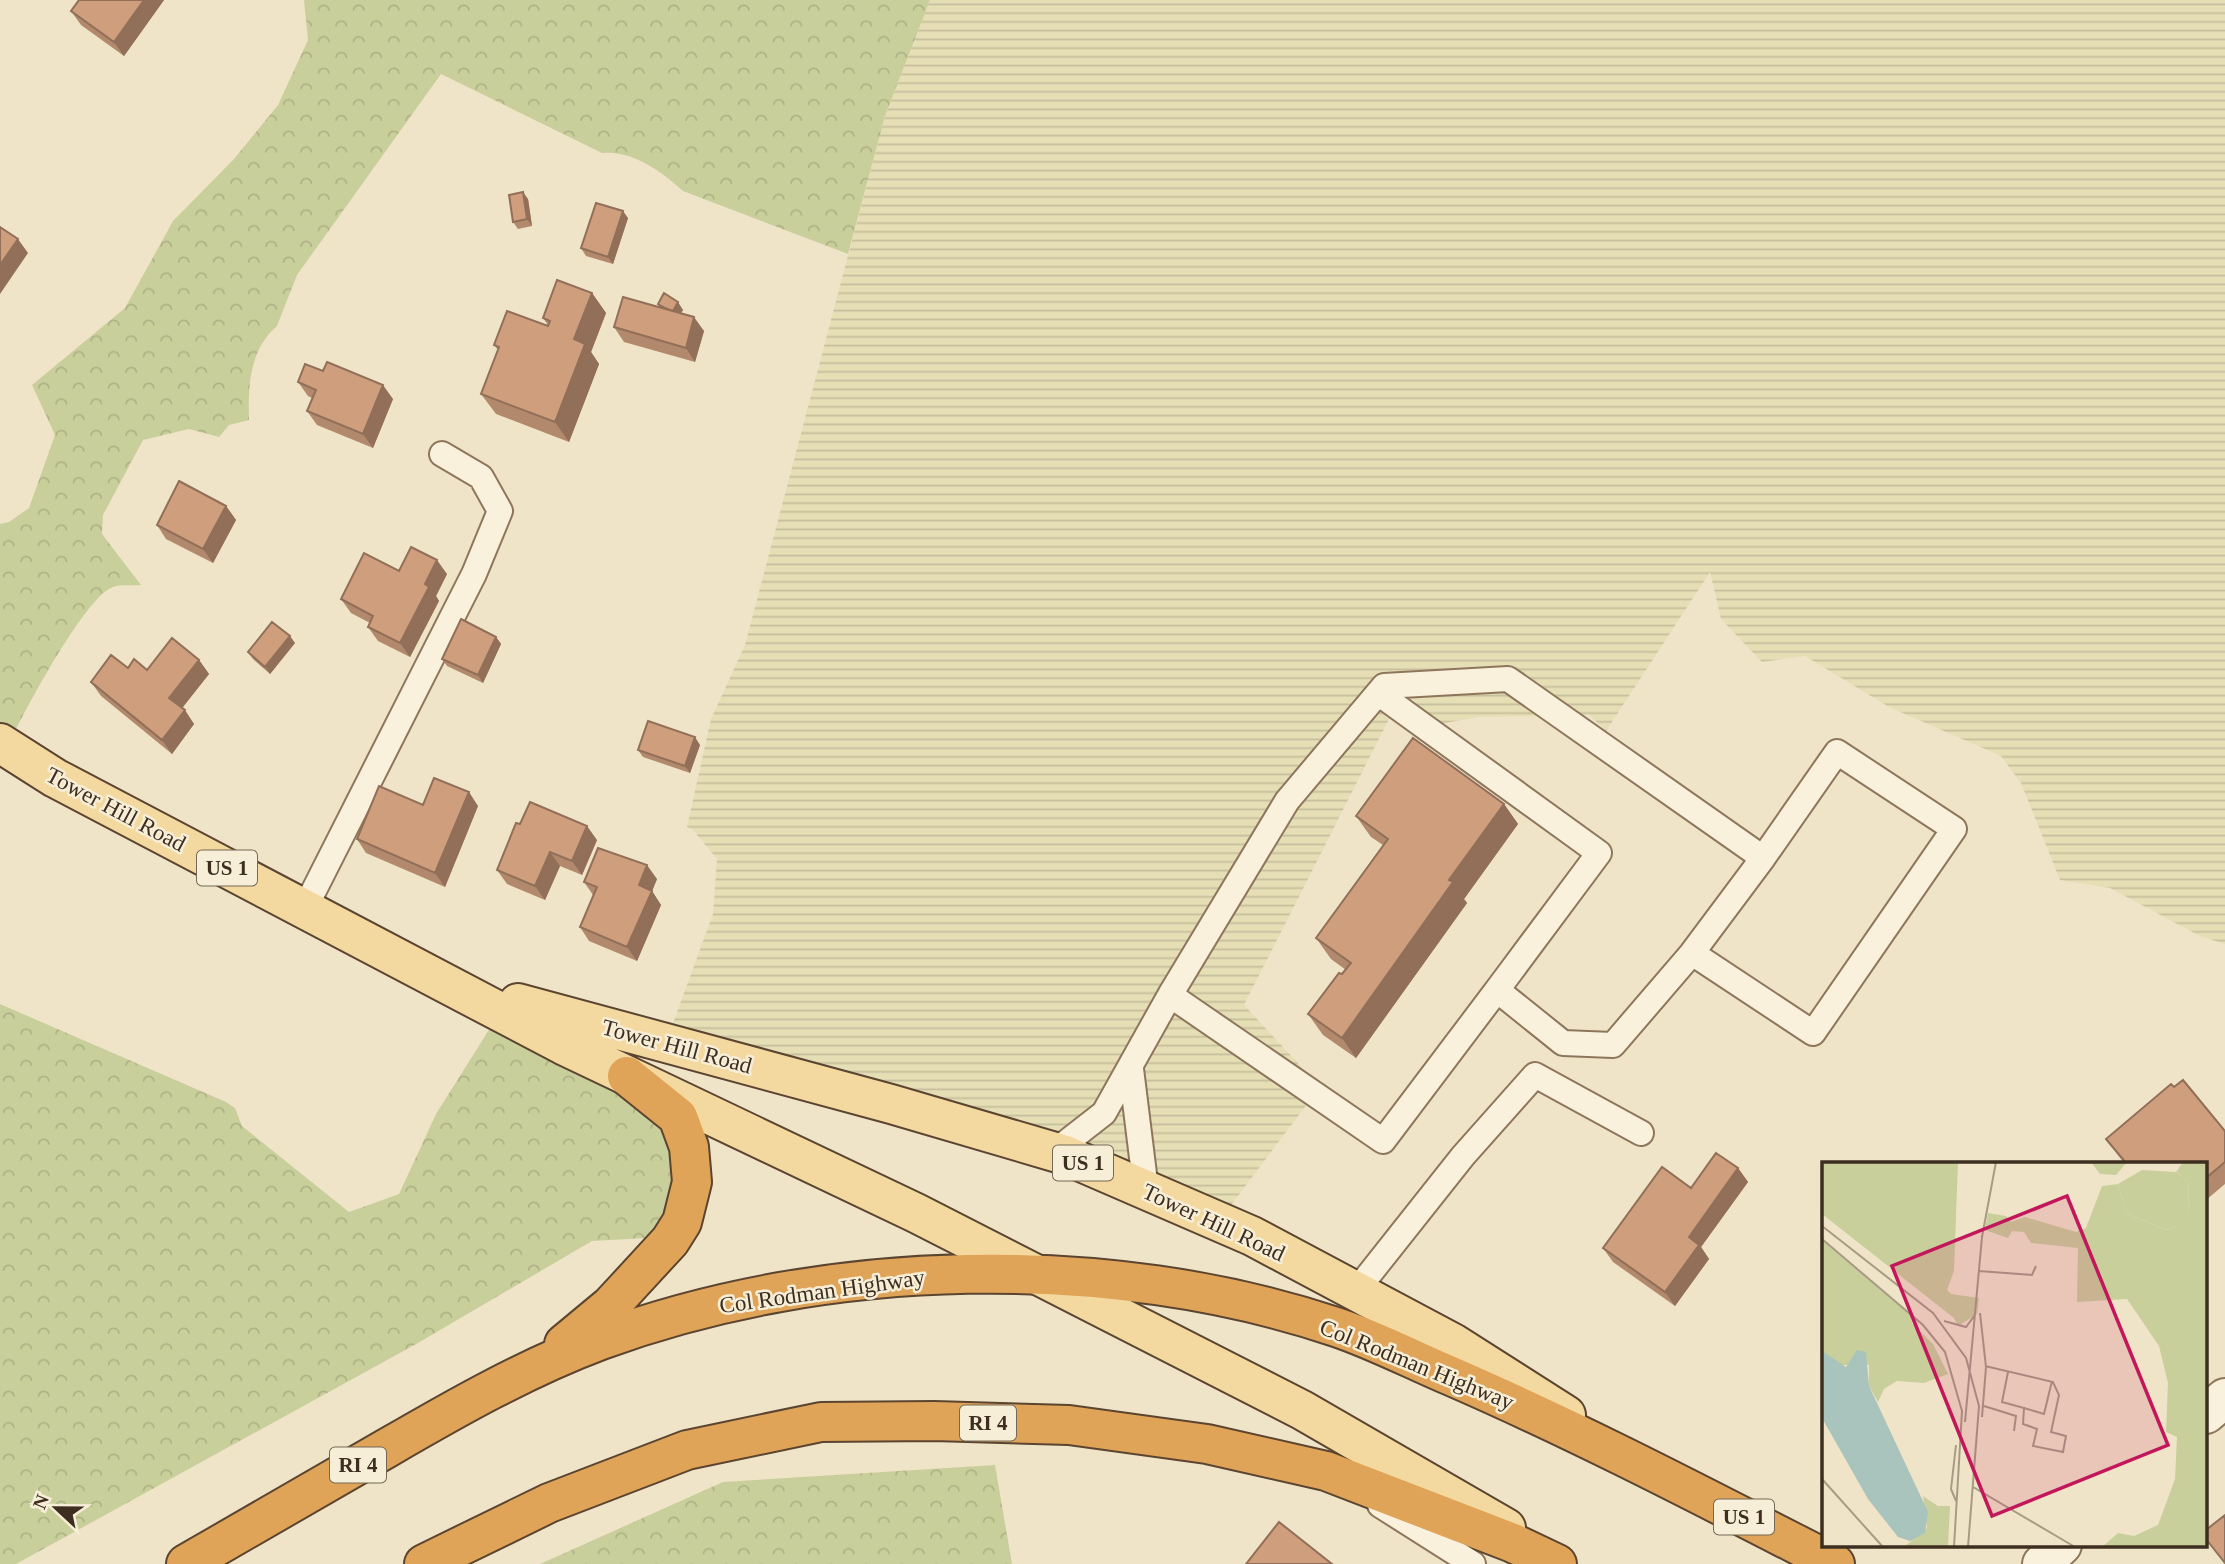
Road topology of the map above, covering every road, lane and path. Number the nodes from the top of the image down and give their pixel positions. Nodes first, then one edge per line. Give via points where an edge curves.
1 (442, 454) dead end
2 (1378, 693) junction
3 (0, 743) edge
4 (1763, 858) junction
5 (305, 908) junction
6 (1692, 953) junction
7 (458, 987) junction
8 (1497, 990) junction
9 (1170, 995) junction
10 (1131, 1069) junction
11 (627, 1076) junction
12 (1641, 1133) dead end
13 (1054, 1152) junction
14 (1146, 1190) junction
15 (1036, 1276) junction
16 (1356, 1291) junction
17 (533, 1370) junction
18 (2225, 1398) edge
19 (2208, 1412) edge
20 (1653, 1470) junction
21 (1326, 1472) junction
22 (2061, 1546) edge
23 (186, 1564) edge
24 (424, 1564) edge
25 (1473, 1564) edge
26 (1557, 1564) edge
27 (1568, 1564) edge
28 (1835, 1564) edge
29 (2042, 1564) edge

1 - 5 lane via 481,477 500,511 474,574
2 - 4 lane via 1384,686 1507,680
2 - 8 lane via 1599,853
2 - 9 lane via 1287,801
3 - 5 main road, Tower Hill Road / US 1 via 55,778
4 - 6 lane
4 - 6 lane via 1837,752 1954,828 1813,1033
5 - 7 main road, Tower Hill Road / US 1
6 - 8 lane via 1613,1045 1563,1043
7 - 11 main road, Tower Hill Road / US 1
7 - 13 main road, Tower Hill Road / US 1
8 - 9 lane via 1383,1141
9 - 10 lane
10 - 13 lane via 1104,1112
10 - 14 lane
11 - 15 main road, Tower Hill Road / US 1 via 916,1213
11 - 17 highway via 678,1117 684,1131 692,1182 682,1222 611,1305
12 - 16 lane via 1535,1075 1463,1156
13 - 14 main road, Tower Hill Road / US 1
14 - 16 main road, Tower Hill Road / US 1 via 1252,1236
15 - 17 highway, Col Rodman Highway / RI 4 via 937,1275 835,1284 710,1306 600,1340
15 - 20 highway, Col Rodman Highway / RI 4 via 1138,1282 1236,1300 1338,1328
15 - 27 main road, Tower Hill Road / US 1 via 1302,1410
16 - 20 main road, Tower Hill Road / US 1 via 1453,1343
17 - 23 highway, Col Rodman Highway / RI 4 via 486,1391
18 - 19 street
20 - 28 highway, Tower Hill Road / US 1
21 - 24 highway, RI 4 via 1207,1444 1069,1425 821,1422 687,1450 549,1503
21 - 25 lane
21 - 26 highway, RI 4
22 - 29 street

